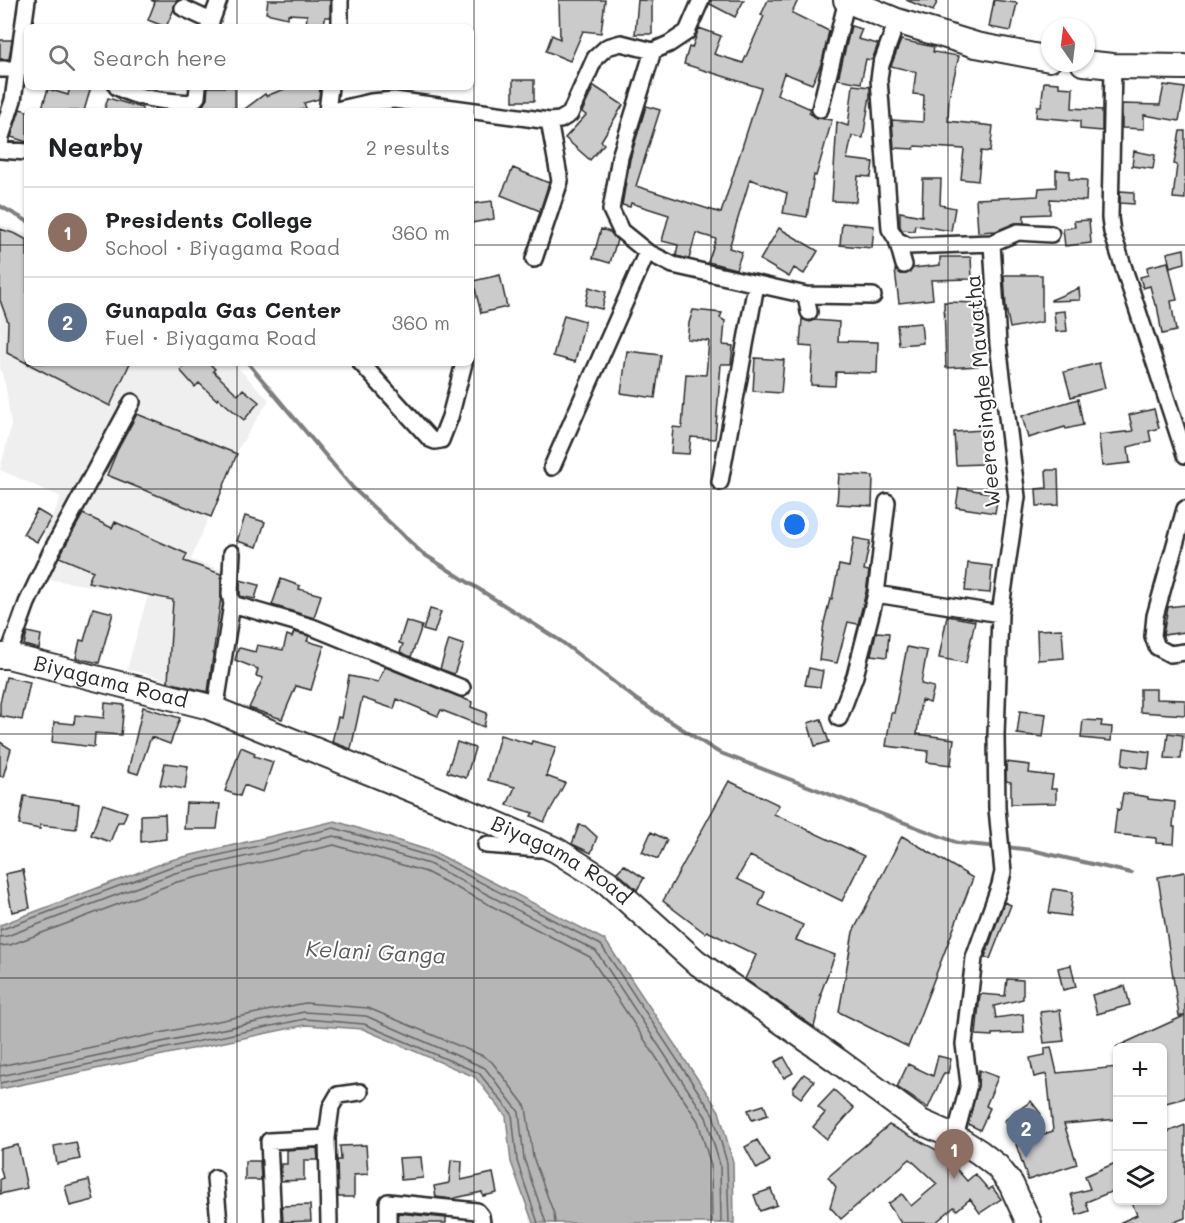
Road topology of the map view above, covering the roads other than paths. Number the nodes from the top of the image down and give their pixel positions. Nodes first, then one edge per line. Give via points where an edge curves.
1 (27, 0) edge
2 (219, 0) edge
3 (340, 0) edge
4 (701, 0) edge
5 (847, 0) edge
6 (183, 8) dead end
7 (897, 21) junction
8 (25, 24) edge
9 (210, 24) edge
10 (339, 24) edge
11 (24, 41) edge
12 (653, 51) junction
13 (1041, 57) edge
14 (1095, 64) edge
15 (1113, 66) junction
16 (1185, 67) edge
17 (22, 68) edge
18 (0, 69) edge
19 (122, 90) edge
20 (198, 90) edge
21 (330, 90) edge
22 (394, 105) edge
23 (327, 108) edge
24 (345, 108) edge
25 (445, 108) edge
26 (820, 109) dead end
27 (474, 112) edge
28 (549, 121) junction
29 (0, 149) edge
30 (24, 152) edge
31 (1051, 234) dead end
32 (897, 240) junction
33 (992, 243) junction
34 (647, 252) junction
35 (534, 260) dead end
36 (904, 265) dead end
37 (756, 285) junction
38 (806, 295) junction
39 (873, 296) dead end
40 (808, 312) dead end
41 (364, 366) edge
42 (464, 366) edge
43 (132, 402) dead end
44 (1185, 455) edge
45 (552, 467) dead end
46 (720, 482) dead end
47 (887, 502) dead end
48 (1185, 509) edge
49 (232, 553) dead end
50 (876, 594) junction
51 (232, 604) junction
52 (1000, 614) junction
53 (1185, 652) edge
54 (4, 656) edge
55 (462, 688) dead end
56 (215, 711) junction
57 (839, 718) dead end
58 (486, 845) dead end
59 (556, 850) junction
60 (360, 1092) dead end
61 (955, 1137) junction
62 (327, 1138) junction
63 (215, 1178) dead end
64 (219, 1223) edge
65 (273, 1223) edge
66 (329, 1223) edge
67 (388, 1223) edge
68 (482, 1223) edge
69 (1029, 1223) edge

1 - 8 street
2 - 9 street
3 - 10 street
4 - 12 street via 687,32
5 - 7 main road
5 - 26 street
6 - 9 street
7 - 13 main road via 976,45
7 - 32 street via 879,73 890,229
11 - 17 street
12 - 28 street via 621,43 607,47 595,58 570,114
12 - 34 street via 620,157 611,210 621,231
14 - 15 main road
15 - 16 main road
15 - 44 street via 1112,232
17 - 18 street
17 - 29 street
19 - 20 street via 160,102 191,104
21 - 23 street
22 - 24 street via 371,102
22 - 25 street
27 - 28 street
28 - 35 street via 560,181
29 - 30 street
31 - 33 street via 1018,232
32 - 33 street via 908,246
32 - 36 street
33 - 52 street, Weerasinghe Mawatha via 998,344 1017,497
34 - 37 street via 673,265
34 - 45 street
37 - 38 street
37 - 46 street
38 - 39 street
38 - 40 street
41 - 42 street via 435,441 441,440 450,417
43 - 54 street via 51,552
47 - 50 street
48 - 53 street via 1153,636 1157,647 1170,654
49 - 51 street
50 - 52 street
50 - 57 street via 855,676
51 - 55 street via 312,627
51 - 56 street
52 - 61 street, Weerasinghe Mawatha via 996,735 1003,872 974,958 964,1044 969,1084
54 - 56 main road, Biyagama Road
56 - 59 main road, Biyagama Road
58 - 59 street
59 - 61 main road, Biyagama Road via 606,882 695,961 921,1122
60 - 62 street via 338,1095 331,1107
61 - 69 main road, Biyagama Road via 1004,1175
62 - 65 street via 268,1141
62 - 66 street
63 - 64 street
67 - 68 street via 388,1202 477,1211

